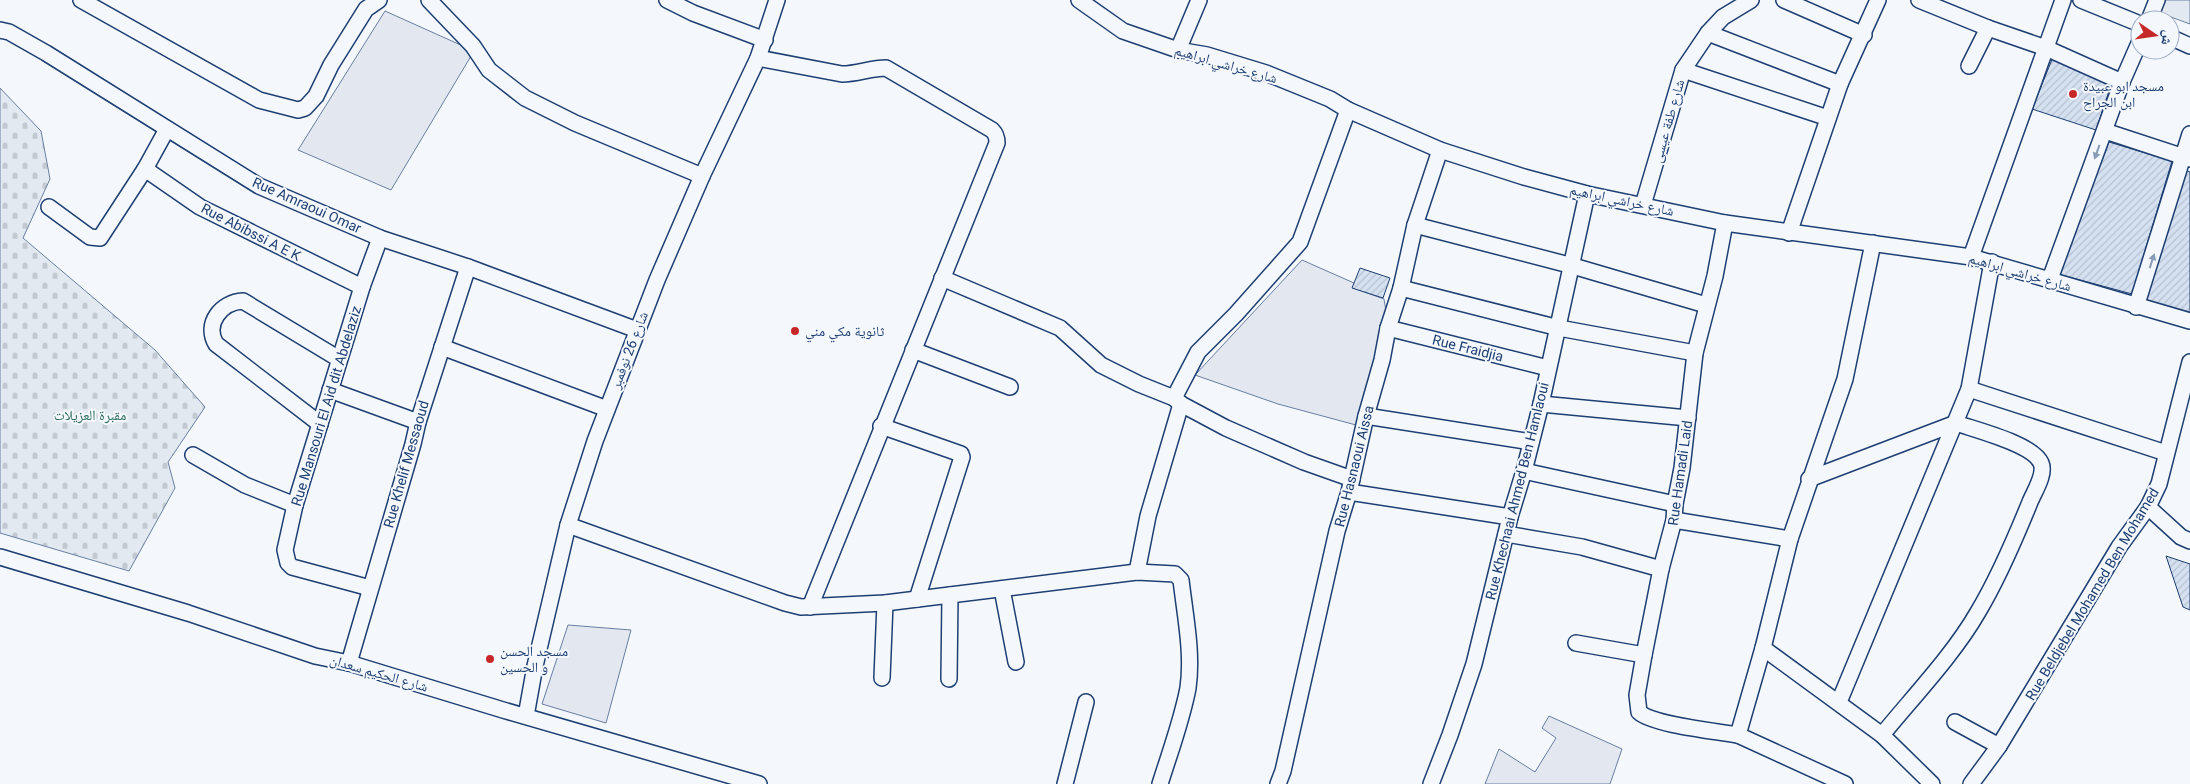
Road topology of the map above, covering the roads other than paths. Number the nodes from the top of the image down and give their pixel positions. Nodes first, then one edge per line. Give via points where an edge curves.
1 (81, 0) edge
2 (379, 0) edge
3 (429, 0) edge
4 (667, 0) edge
5 (777, 0) edge
6 (1079, 0) edge
7 (1199, 0) edge
8 (1784, 0) edge
9 (1878, 0) edge
10 (1919, 0) edge
11 (2063, 0) edge
12 (2081, 0) edge
13 (1746, 1) edge
14 (2130, 20) edge
15 (1988, 28) junction
16 (0, 30) edge
17 (1708, 32) junction
18 (1864, 34) junction
19 (765, 40) junction
20 (2046, 48) junction
21 (1178, 50) junction
22 (758, 58) junction
23 (2132, 60) edge
24 (1969, 66) dead end
25 (1683, 70) junction
26 (2122, 82) junction
27 (1840, 84) junction
28 (1348, 110) junction
29 (1828, 118) junction
30 (167, 129) junction
31 (2105, 132) junction
32 (2190, 134) edge
33 (1440, 150) junction
34 (2186, 158) edge
35 (145, 169) junction
36 (702, 176) junction
37 (1587, 194) junction
38 (1643, 205) junction
39 (49, 207) dead end
40 (1725, 223) junction
41 (1415, 225) junction
42 (1789, 233) junction
43 (380, 238) junction
44 (1873, 243) junction
45 (1971, 257) junction
46 (1992, 262) junction
47 (1573, 266) junction
48 (468, 267) junction
49 (942, 278) junction
50 (2050, 279) junction
51 (362, 287) junction
52 (1401, 288) junction
53 (1706, 305) junction
54 (2136, 307) junction
55 (2190, 322) edge
56 (1388, 328) junction
57 (1559, 328) junction
58 (637, 330) junction
59 (442, 347) junction
60 (913, 350) junction
61 (1695, 354) junction
62 (339, 359) junction
63 (2190, 362) edge
64 (1548, 368) junction
65 (1010, 387) dead end
66 (1969, 389) junction
67 (330, 390) junction
68 (1177, 401) junction
69 (1541, 404) junction
70 (607, 409) junction
71 (1366, 416) junction
72 (1688, 418) junction
73 (418, 422) junction
74 (1956, 422) junction
75 (320, 424) junction
76 (881, 426) junction
77 (1531, 442) junction
78 (2166, 453) junction
79 (193, 455) dead end
80 (1524, 471) junction
81 (1809, 479) junction
82 (1350, 485) junction
83 (1675, 504) junction
84 (295, 505) junction
85 (2148, 507) junction
86 (1510, 517) junction
87 (1674, 520) junction
88 (568, 525) junction
89 (1506, 534) junction
90 (1790, 539) junction
91 (2190, 541) edge
92 (0, 557) edge
93 (1661, 569) junction
94 (1137, 572) junction
95 (370, 588) junction
96 (1002, 589) junction
97 (950, 595) junction
98 (917, 599) junction
99 (885, 604) junction
100 (810, 607) junction
101 (1576, 643) dead end
102 (1764, 648) junction
103 (1644, 655) junction
104 (1016, 662) dead end
105 (349, 663) junction
106 (882, 678) dead end
107 (949, 679) dead end
108 (1086, 702) dead end
109 (1839, 702) junction
110 (526, 716) junction
111 (1955, 722) dead end
112 (1738, 735) junction
113 (1882, 735) junction
114 (1999, 746) junction
115 (759, 784) edge
116 (1065, 784) edge
117 (1160, 784) edge
118 (1278, 784) edge
119 (1431, 784) edge
120 (1845, 784) edge
121 (1932, 784) edge
122 (1971, 784) edge

1 - 2 street via 259,100 298,110 305,108 316,96 366,9
3 - 36 street via 473,46 489,70 525,98 575,123
4 - 19 street
5 - 19 street, شارع 26 نوفمبر
6 - 21 street, شارع خراشي ابراهيم via 1123,31
7 - 21 street
8 - 18 street
9 - 18 street
10 - 15 street
11 - 20 street
12 - 14 street
13 - 17 street, شارع طفة عيسى
15 - 20 street
15 - 24 street
16 - 30 street, Rue Amraoui Omar via 46,53
17 - 25 street, شارع طفة عيسى
17 - 27 street
18 - 27 street
19 - 22 street, شارع 26 نوفمبر
20 - 26 street
20 - 45 street
21 - 28 street, شارع خراشي ابراهيم via 1266,73 1330,99
22 - 36 street, شارع 26 نوفمبر
22 - 49 street via 842,74 886,68 996,133 997,143
23 - 26 street
25 - 29 street
25 - 38 street, شارع طفة عيسى
26 - 31 street
27 - 29 street
28 - 33 street, شارع خراشي ابراهيم
28 - 68 street via 1300,242 1198,352
29 - 42 street
30 - 35 street
30 - 43 street, Rue Amraoui Omar via 259,186
31 - 34 street
31 -> 50 street
32 - 34 street
33 - 37 street, شارع خراشي ابراهيم
33 - 41 street, Rue Hasnaoui Aissa
54 -> 34 street
35 - 39 street via 98,239 90,237
35 - 51 street, Rue Abibssi A E K via 200,207
36 - 58 street, شارع 26 نوفمبر
37 - 38 street, شارع خراشي ابراهيم
37 - 47 street, Rue Khechaai Ahmed Ben Hamlaoui
38 - 40 street, شارع خراشي ابراهيم
40 - 42 street, شارع خراشي ابراهيم
40 - 53 street, Rue Hamadi Laid
41 - 47 street
41 - 52 street, Rue Hasnaoui Aissa
42 - 44 street, شارع خراشي ابراهيم
43 - 48 street, Rue Amraoui Omar
43 - 51 street, Rue Mansouri El Aid dit Abdelaziz
44 - 45 street, شارع خراشي ابراهيم
44 - 81 street via 1845,380
45 - 46 street, شارع خراشي ابراهيم
46 - 50 street, شارع خراشي ابراهيم
46 - 66 street
47 - 53 street
47 - 57 street, Rue Khechaai Ahmed Ben Hamlaoui
48 - 58 street, Rue Amraoui Omar
48 - 59 street, Rue Khelif Messaoud
49 - 60 street
49 - 68 street via 1060,328 1101,365
50 - 54 street, شارع خراشي ابراهيم
51 - 62 street, Rue Mansouri El Aid dit Abdelaziz
52 - 56 street, Rue Hasnaoui Aissa
52 - 57 street
53 - 61 street, Rue Hamadi Laid
54 - 55 street, شارع خراشي ابراهيم
56 - 64 street, Rue Fraidjia
56 - 71 street, Rue Hasnaoui Aissa
57 - 61 street
57 - 64 street, Rue Khechaai Ahmed Ben Hamlaoui
58 - 70 street, شارع 26 نوفمبر
59 - 70 street
59 - 73 street, Rue Khelif Messaoud
60 - 65 street
60 - 76 street
61 - 72 street, Rue Hamadi Laid
62 - 67 street, Rue Mansouri El Aid dit Abdelaziz
62 - 75 street via 243,302 225,305 212,328 211,336 216,344
63 - 78 street, Rue Beldjebel Mohamed Ben Mohamed
64 - 69 street, Rue Khechaai Ahmed Ben Hamlaoui
66 - 74 street
66 - 78 street
67 - 73 street
67 - 75 street, Rue Mansouri El Aid dit Abdelaziz
68 - 82 street via 1226,428
68 - 94 street
69 - 72 street
69 - 77 street, Rue Khechaai Ahmed Ben Hamlaoui
70 - 88 street, شارع 26 نوفمبر
71 - 77 street
71 - 82 street, Rue Hasnaoui Aissa
72 - 83 street, Rue Hamadi Laid
73 - 95 street, Rue Khelif Messaoud
74 - 81 street
74 - 109 street
74 - 113 street via 2026,448 2041,463 2042,471 1978,613
75 - 84 street, Rue Mansouri El Aid dit Abdelaziz
76 - 98 street via 962,457
76 - 100 street
77 - 80 street, Rue Khechaai Ahmed Ben Hamlaoui
78 - 85 street, Rue Beldjebel Mohamed Ben Mohamed via 2159,484
79 - 84 street via 244,485
80 - 83 street
80 - 86 street, Rue Khechaai Ahmed Ben Hamlaoui
81 - 90 street
82 - 86 street
82 - 118 street, Rue Hasnaoui Aissa
83 - 87 street, Rue Hamadi Laid
84 - 95 street, Rue Mansouri El Aid dit Abdelaziz via 285,550 288,563 298,570
85 - 91 street via 2181,537
85 - 114 street, Rue Beldjebel Mohamed Ben Mohamed via 2119,546
86 - 89 street, Rue Khechaai Ahmed Ben Hamlaoui
87 - 90 street
87 - 93 street, Rue Hamadi Laid
88 - 100 street via 785,604
88 - 110 street, شارع 26 نوفمبر
89 - 93 street via 1582,547
89 - 119 street, Rue Khechaai Ahmed Ben Hamlaoui via 1474,664
90 - 102 street
92 - 105 street, شارع الحكيم سعدان via 188,613 315,656
93 - 103 street, Rue Hamadi Laid
94 - 96 street
94 - 117 street via 1175,574 1181,580 1188,642 1188,686
95 - 105 street, Rue Khelif Messaoud
96 - 97 street
96 - 104 street
97 - 98 street
97 - 107 street
98 - 99 street
99 - 100 street
99 - 106 street
101 - 103 street
102 - 109 street
102 - 112 street
103 - 112 street, Rue Hamadi Laid via 1637,695 1639,712 1644,717
105 - 110 street, شارع الحكيم سعدان
108 - 116 street
109 - 113 street
110 - 115 street, شارع الحكيم سعدان
111 - 114 street
112 - 120 street
113 - 121 street
114 - 122 street, Rue Beldjebel Mohamed Ben Mohamed

